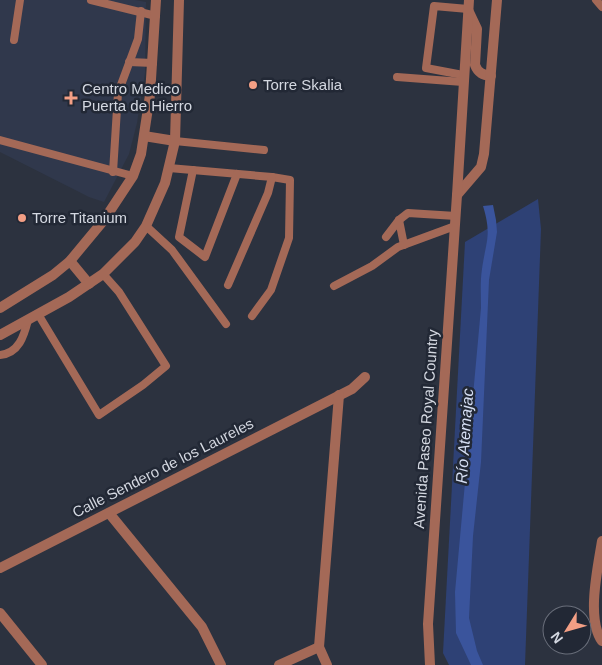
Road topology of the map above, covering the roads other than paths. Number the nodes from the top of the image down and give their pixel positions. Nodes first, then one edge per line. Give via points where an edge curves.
1 (20, 0) edge
2 (91, 0) edge
3 (156, 0) edge
4 (179, 0) edge
5 (497, 0) edge
6 (596, 0) edge
7 (468, 4) edge
8 (602, 7) edge
9 (141, 11) junction
10 (156, 16) junction
11 (14, 40) dead end
12 (129, 62) junction
13 (153, 63) junction
14 (491, 76) junction
15 (397, 77) dead end
16 (463, 79) junction
17 (144, 136) junction
18 (0, 140) edge
19 (175, 141) junction
20 (264, 150) dead end
21 (169, 168) junction
22 (193, 170) junction
23 (113, 172) junction
24 (237, 174) junction
25 (133, 176) junction
26 (272, 177) junction
27 (457, 195) junction
28 (399, 220) junction
29 (456, 221) junction
30 (146, 226) junction
31 (386, 237) dead end
32 (404, 245) junction
33 (70, 260) junction
34 (102, 274) junction
35 (89, 284) junction
36 (228, 285) dead end
37 (334, 286) dead end
38 (0, 308) edge
39 (38, 314) junction
40 (252, 316) dead end
41 (28, 320) junction
42 (226, 324) dead end
43 (0, 335) edge
44 (0, 355) edge
45 (365, 377) dead end
46 (339, 395) junction
47 (109, 513) junction
48 (602, 541) edge
49 (0, 568) edge
50 (0, 613) edge
51 (602, 641) edge
52 (319, 647) junction
53 (42, 665) edge
54 (221, 665) edge
55 (279, 665) edge
56 (327, 665) edge
57 (430, 665) edge

1 - 11 lane
2 - 9 lane
3 - 10 street
4 - 19 street
5 - 14 street
6 - 8 lane
7 - 14 street via 477,29 475,65 477,71
7 - 16 street, Avenida Paseo Royal Country
7 - 16 lane via 434,6 426,68
9 - 10 lane
9 - 12 lane via 138,39
10 - 13 street
12 - 13 lane
12 - 23 lane via 118,92
13 - 17 street
14 - 27 street via 481,168
15 - 16 lane
16 - 27 street, Avenida Paseo Royal Country
17 - 19 street
17 - 25 street
18 - 23 lane
19 - 20 lane
19 - 21 street
21 - 22 lane
21 - 30 street
22 - 24 lane
22 - 24 lane via 179,236 205,257
23 - 25 lane
24 - 26 lane
25 - 33 street via 104,220
26 - 36 lane
26 - 40 lane via 290,180 289,238 271,290
27 - 29 street, Avenida Paseo Royal Country
28 - 29 lane via 408,213
28 - 31 lane
28 - 32 lane
29 - 32 lane
29 - 57 street, Avenida Paseo Royal Country via 428,624
30 - 34 street via 135,242
30 - 42 lane via 172,250
32 - 37 lane
33 - 35 street
33 - 38 street via 53,276
34 - 35 street
34 - 39 lane via 119,292 166,366 98,415
35 - 39 street
39 - 41 street
41 - 43 street
41 - 44 lane via 18,346
45 - 46 street, Calle Sendero de los Laureles
46 - 47 street, Calle Sendero de los Laureles
46 - 52 street
47 - 49 street, Calle Sendero de los Laureles
47 - 54 street via 202,627
48 - 51 street via 595,594 595,620
50 - 53 street
52 - 55 street
52 - 56 street

